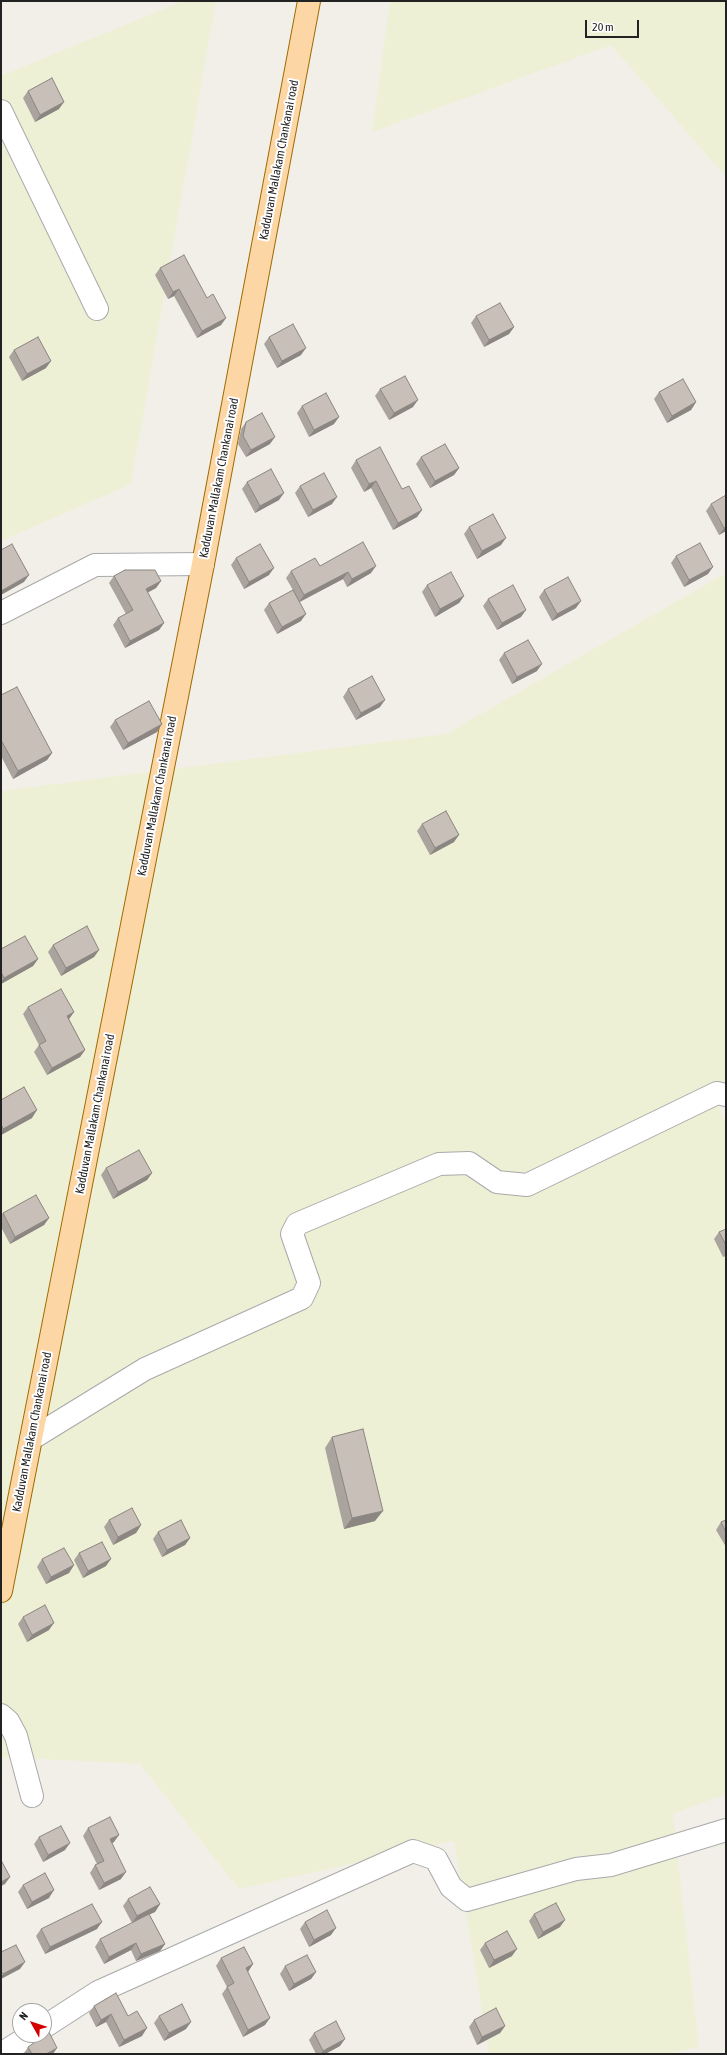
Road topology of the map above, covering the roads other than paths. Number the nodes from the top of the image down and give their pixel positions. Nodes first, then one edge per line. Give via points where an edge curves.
1 (309, 1) edge
2 (1, 111) edge
3 (97, 309) dead end
4 (203, 564) junction
5 (1, 613) edge
6 (726, 1095) edge
7 (31, 1439) junction
8 (1, 1591) edge
9 (1, 1715) edge
10 (32, 1796) dead end
11 (726, 1830) edge
12 (52, 2022) edge
13 (18, 2043) edge
14 (1, 2054) edge

1 - 4 main road, Kadduvan Mallakam Chankanai road
2 - 3 street
4 - 5 street via 95,566
4 - 7 main road, Kadduvan Mallakam Chankanai road
6 - 7 street via 718,1093 527,1185 497,1182 469,1163 439,1164 297,1224 292,1234 309,1283 302,1298 145,1369
7 - 8 main road, Kadduvan Mallakam Chankanai road
9 - 10 street via 8,1721 16,1736
11 - 12 street via 611,1865 576,1869 467,1900 451,1888 436,1859 413,1851 98,1992
13 - 14 street

